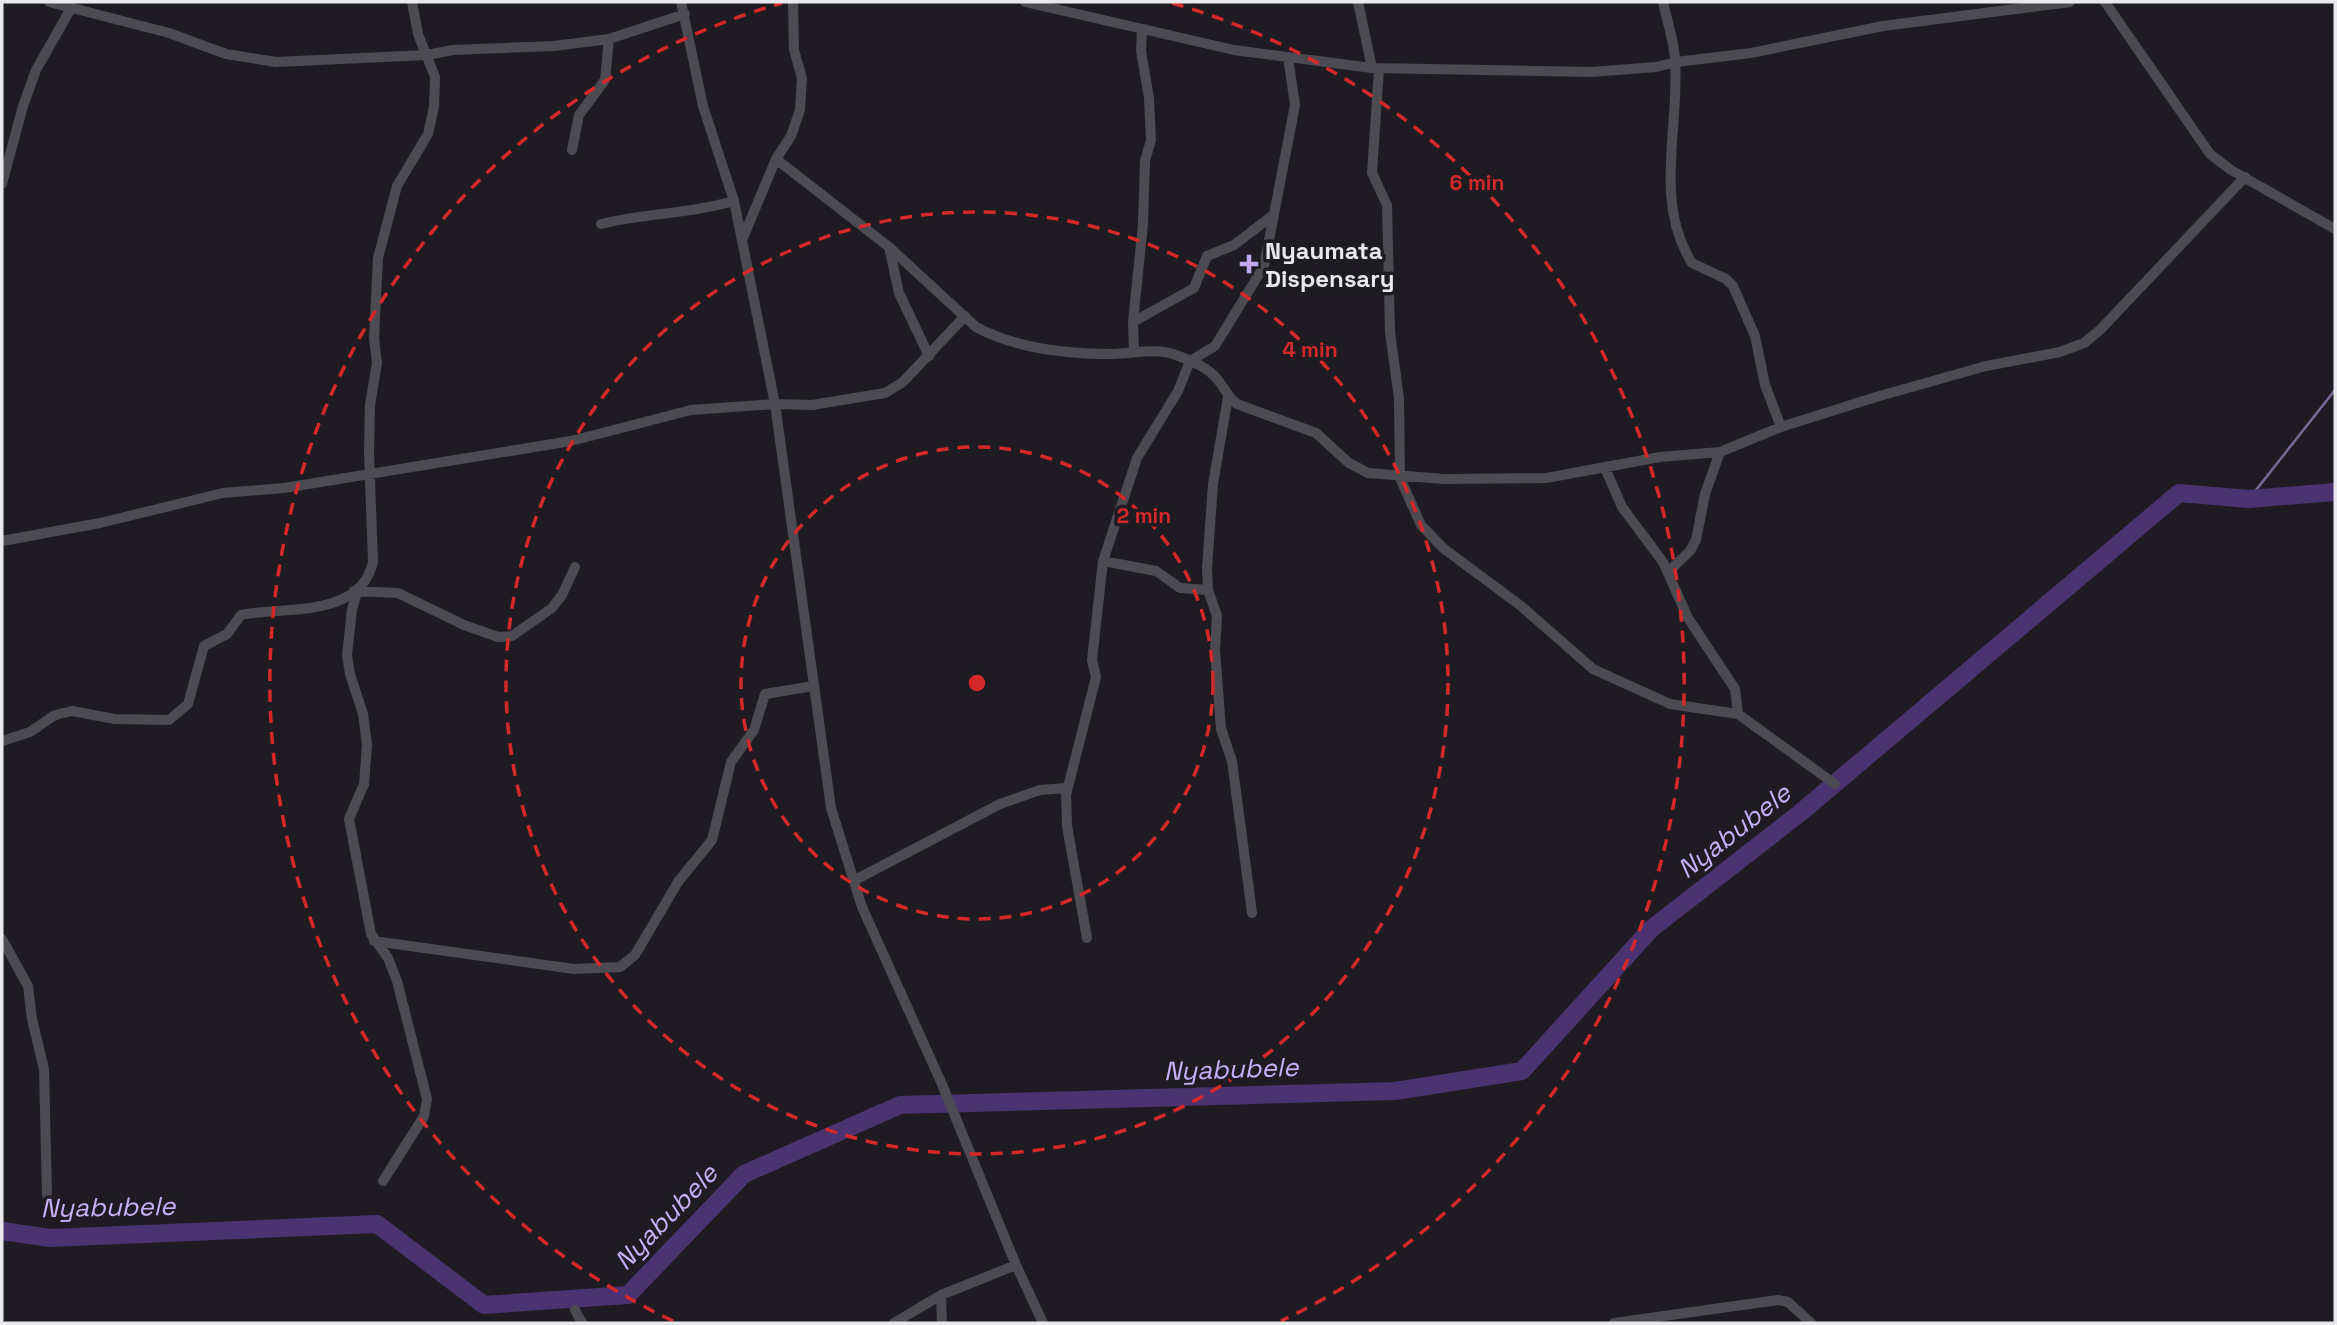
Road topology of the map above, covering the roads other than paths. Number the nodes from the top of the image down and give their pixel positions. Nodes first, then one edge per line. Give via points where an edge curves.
1 (49, 2) edge
2 (412, 2) edge
3 (681, 2) edge
4 (793, 2) edge
5 (1025, 2) edge
6 (1358, 2) edge
7 (1663, 2) edge
8 (2070, 2) edge
9 (2105, 2) edge
10 (2005, 6) edge
11 (70, 9) junction
12 (685, 14) junction
13 (1142, 29) junction
14 (609, 39) junction
15 (427, 55) junction
16 (1288, 57) junction
17 (1676, 62) junction
18 (1375, 69) junction
19 (572, 150) dead end
20 (776, 159) junction
21 (2245, 177) junction
22 (2, 184) edge
23 (734, 201) junction
24 (1272, 216) junction
25 (601, 225) dead end
26 (2335, 229) edge
27 (741, 240) junction
28 (889, 247) junction
29 (965, 316) junction
30 (1133, 322) junction
31 (1134, 352) junction
32 (929, 356) junction
33 (1190, 361) junction
34 (1228, 397) junction
35 (775, 404) junction
36 (1781, 427) junction
37 (1720, 452) junction
38 (1605, 468) junction
39 (370, 475) junction
40 (1400, 478) junction
41 (2, 541) edge
42 (1103, 561) junction
43 (575, 567) dead end
44 (1668, 572) junction
45 (1208, 590) junction
46 (356, 592) junction
47 (814, 686) junction
48 (1738, 714) junction
49 (2, 741) edge
50 (1835, 784) dead end
51 (1067, 788) junction
52 (855, 880) junction
53 (1252, 913) dead end
54 (1087, 938) dead end
55 (2, 939) edge
56 (374, 941) junction
57 (383, 1181) dead end
58 (47, 1195) dead end
59 (1016, 1265) junction
60 (941, 1295) junction
61 (575, 1310) dead end
62 (582, 1323) edge
63 (894, 1323) edge
64 (942, 1323) edge
65 (1043, 1323) edge
66 (1614, 1323) edge
67 (1811, 1323) edge

1 - 11 street
2 - 15 street
3 - 12 street
4 - 20 street via 801,100 791,136
5 - 13 street
6 - 18 street
7 - 17 street
8 - 10 street
9 - 21 street via 2199,142 2218,162
10 - 17 street via 1751,53
11 - 15 street via 252,59
11 - 22 street via 36,70
12 - 14 street
12 - 23 street via 703,106
13 - 16 street
13 - 30 street via 1151,140 1145,161
14 - 15 street
14 - 19 street via 605,80 579,115
15 - 39 street via 435,77 431,121 397,186 378,258
16 - 18 street
16 - 24 street via 1295,105
17 - 18 street via 1592,72
17 - 36 street via 1670,141 1675,216 1692,263 1733,286 1755,336 1765,385
18 - 40 street via 1372,165 1388,214
20 - 27 street
20 - 28 street
21 - 26 street
21 - 36 street via 2084,342
23 - 25 street
23 - 27 street
24 - 30 street via 1234,245 1207,256 1194,288
24 - 33 street via 1258,279 1215,346
27 - 35 street
28 - 29 street
28 - 32 street via 899,293
29 - 31 street via 976,327 1008,342 1110,354
29 - 32 street
30 - 31 street
31 - 33 street via 1172,354
32 - 35 street via 885,393 831,403
33 - 34 street via 1212,373
33 - 42 street via 1178,391 1137,458
34 - 40 street via 1316,433 1349,463 1368,473
34 - 45 street via 1213,484
35 - 39 street via 691,410 571,441
35 - 47 street
36 - 37 street
37 - 38 street
37 - 44 street via 1696,540
38 - 40 street via 1546,478
38 - 44 street via 1622,507
39 - 41 street via 206,496 100,523
39 - 46 street via 373,562
40 - 48 street via 1427,534 1593,669 1670,704
42 - 45 street via 1156,571 1180,588
42 - 51 street via 1092,660 1096,677
43 - 46 street via 552,608 512,636 498,637 464,625 398,593
44 - 48 street via 1688,618 1735,689
45 - 53 street via 1217,616 1221,729 1232,761
46 - 49 street via 330,604 241,615 227,634 204,646 188,704 169,720 115,719 72,711
46 - 56 street via 347,655 367,745 365,779 349,819
47 - 52 street via 831,808
47 - 56 street via 765,694 754,730 730,762 712,840 678,882 635,955 620,967 574,969
48 - 50 street
51 - 52 street via 1040,790 1000,804
51 - 54 street via 1067,826
52 - 59 street via 862,906 942,1082
55 - 58 street via 28,986 44,1069
56 - 57 street via 397,981 427,1099 424,1116
59 - 60 street
59 - 65 street
60 - 63 street
60 - 64 street
61 - 62 street
66 - 67 street via 1777,1300 1788,1302

